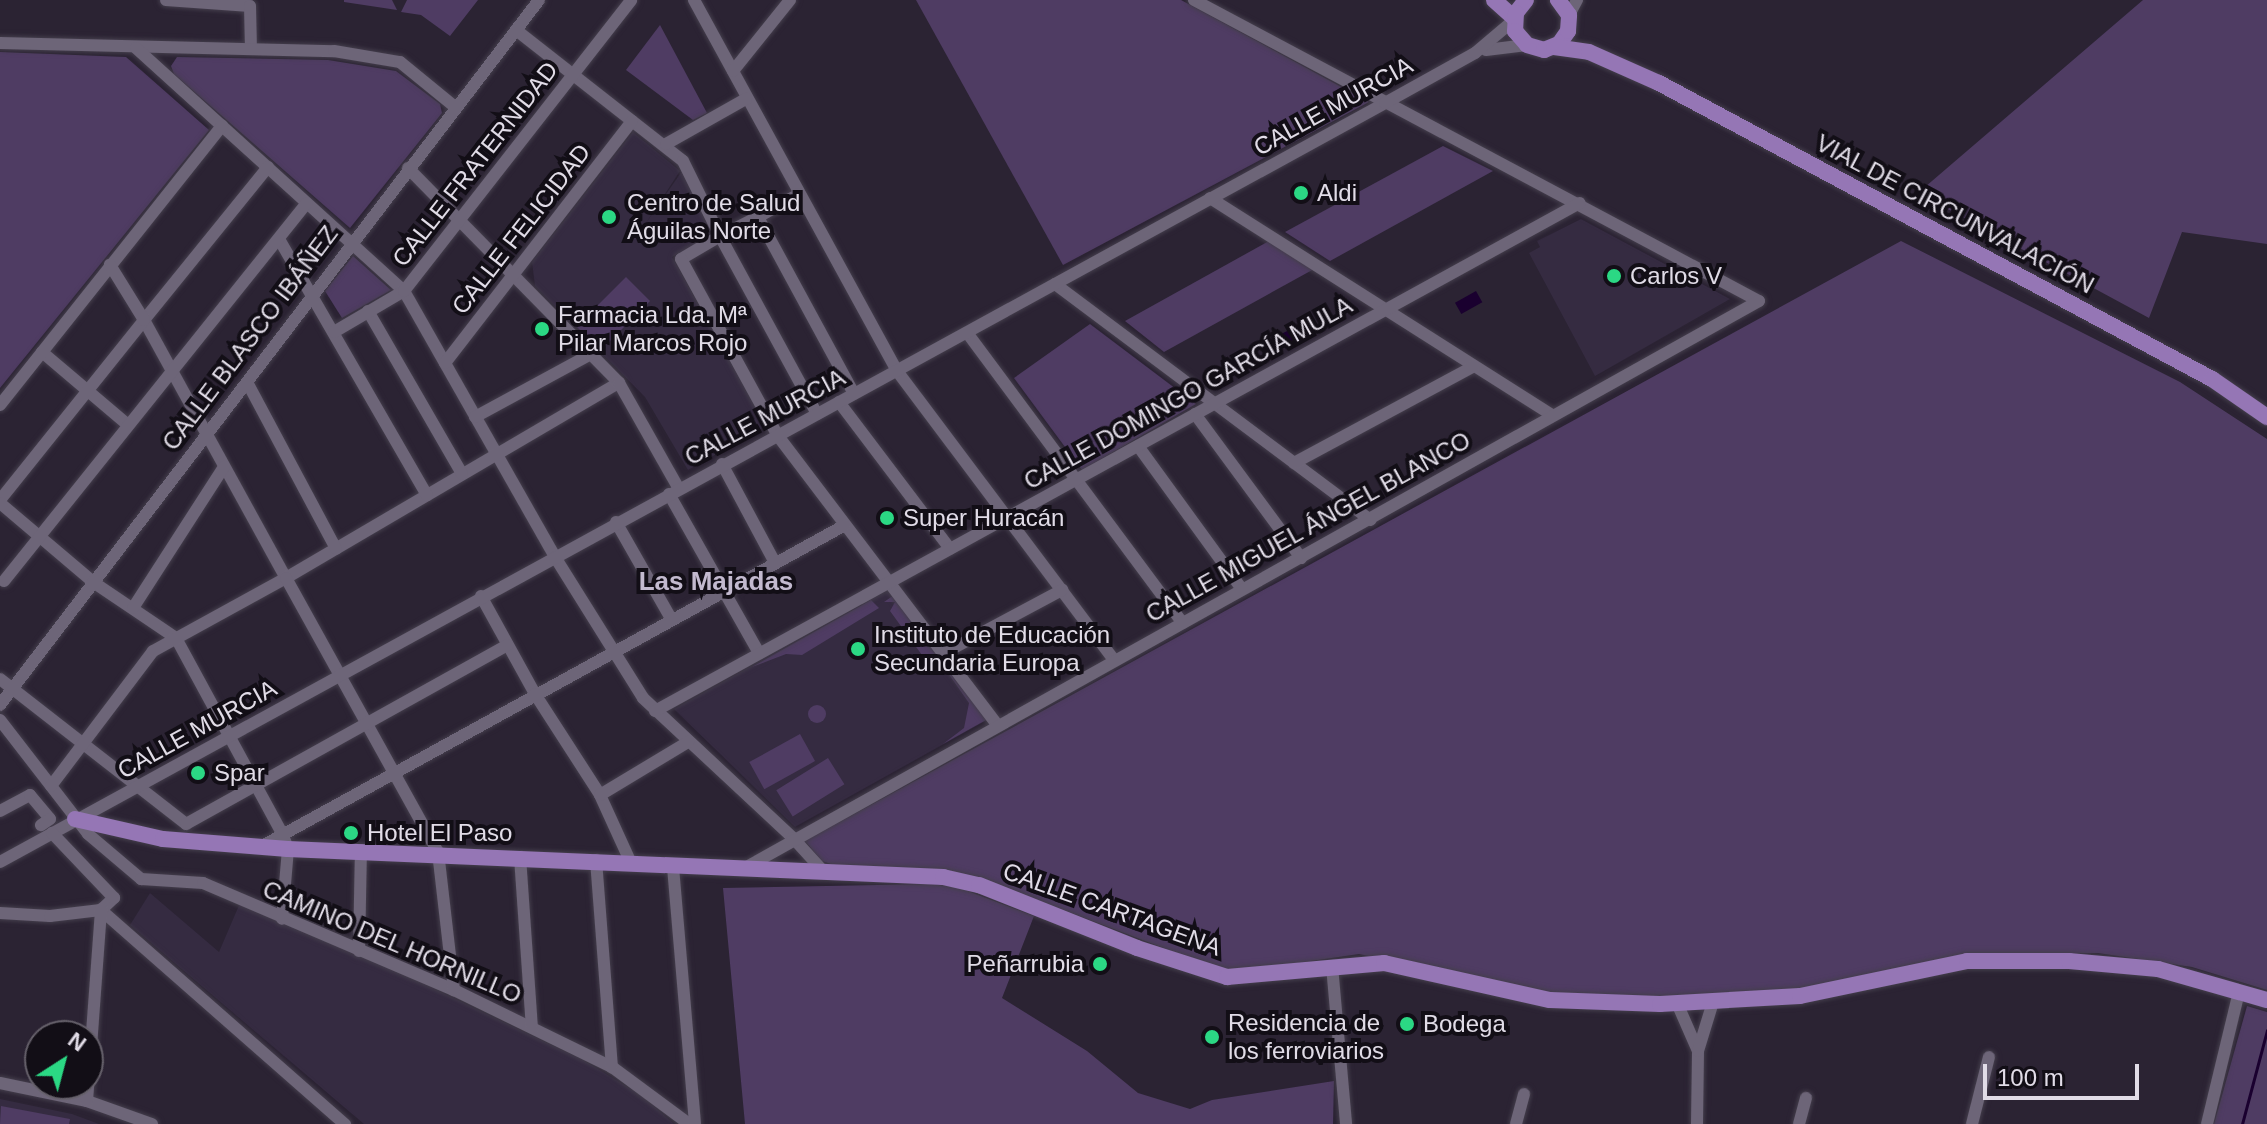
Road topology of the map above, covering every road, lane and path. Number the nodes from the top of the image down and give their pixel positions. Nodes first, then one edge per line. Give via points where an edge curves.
1 (166, 0) edge
2 (539, 0) edge
3 (631, 0) edge
4 (694, 0) edge
5 (790, 0) edge
6 (1194, 0) edge
7 (1494, 0) edge
8 (1526, 0) edge
9 (1558, 0) edge
10 (250, 3) edge
11 (1572, 11) edge
12 (1514, 19) junction
13 (516, 30) junction
14 (0, 43) edge
15 (1527, 45) junction
16 (1554, 47) junction
17 (136, 48) junction
18 (251, 49) junction
19 (1475, 53) junction
20 (1615, 61) junction
21 (733, 71) junction
22 (573, 75) junction
23 (746, 99) junction
24 (1385, 103) junction
25 (455, 107) junction
26 (632, 121) junction
27 (222, 126) junction
28 (666, 144) junction
29 (268, 167) junction
30 (408, 168) junction
31 (799, 194) junction
32 (1210, 198) junction
33 (307, 203) junction
34 (1580, 203) junction
35 (758, 217) junction
36 (460, 220) junction
37 (720, 236) junction
38 (279, 239) junction
39 (351, 242) junction
40 (110, 265) junction
41 (513, 275) junction
42 (1055, 284) junction
43 (404, 291) junction
44 (313, 295) junction
45 (1387, 309) junction
46 (368, 311) junction
47 (144, 320) junction
48 (334, 332) junction
49 (968, 334) junction
50 (42, 352) junction
51 (591, 354) junction
52 (445, 363) junction
53 (1474, 366) junction
54 (897, 371) junction
55 (170, 373) junction
56 (247, 382) junction
57 (619, 383) junction
58 (86, 392) junction
59 (854, 394) junction
60 (839, 402) junction
61 (1215, 403) junction
62 (0, 405) edge
63 (2265, 411) edge
64 (817, 414) junction
65 (1195, 414) junction
66 (1552, 415) junction
67 (475, 417) junction
68 (128, 425) junction
69 (205, 433) junction
70 (778, 436) junction
71 (1138, 446) junction
72 (497, 453) junction
73 (1294, 463) junction
74 (722, 464) junction
75 (224, 467) junction
76 (462, 474) junction
77 (1078, 479) junction
78 (674, 492) junction
79 (427, 495) junction
80 (0, 502) edge
81 (1008, 517) junction
82 (1370, 520) junction
83 (616, 522) junction
84 (845, 525) junction
85 (40, 537) junction
86 (336, 549) junction
87 (950, 549) junction
88 (555, 557) junction
89 (1301, 558) junction
90 (775, 563) junction
91 (286, 578) junction
92 (4, 581) dead end
93 (93, 582) junction
94 (890, 582) junction
95 (1242, 589) junction
96 (1062, 590) junction
97 (725, 593) junction
98 (481, 596) junction
99 (133, 608) junction
100 (672, 620) junction
101 (1183, 623) junction
102 (176, 638) junction
103 (507, 645) junction
104 (615, 652) junction
105 (946, 652) junction
106 (759, 653) junction
107 (1113, 659) junction
108 (341, 674) junction
109 (0, 679) edge
110 (13, 688) junction
111 (535, 694) junction
112 (0, 705) edge
113 (655, 711) junction
114 (0, 720) edge
115 (996, 723) junction
116 (367, 724) junction
117 (229, 739) junction
118 (85, 741) junction
119 (688, 742) junction
120 (393, 772) junction
121 (142, 784) junction
122 (255, 785) junction
123 (51, 786) junction
124 (600, 795) junction
125 (0, 811) edge
126 (75, 819) junction
127 (47, 829) junction
128 (182, 831) junction
129 (793, 838) junction
130 (285, 841) junction
131 (361, 850) junction
132 (438, 852) junction
133 (520, 857) junction
134 (596, 860) junction
135 (0, 862) edge
136 (631, 863) junction
137 (673, 867) junction
138 (742, 869) junction
139 (825, 873) junction
140 (101, 910) junction
141 (0, 913) edge
142 (282, 919) junction
143 (359, 951) junction
144 (1332, 966) junction
145 (454, 990) junction
146 (2239, 992) junction
147 (2262, 999) edge
148 (1713, 1002) junction
149 (1677, 1003) junction
150 (532, 1027) junction
151 (1698, 1051) junction
152 (1989, 1057) dead end
153 (612, 1067) junction
154 (0, 1083) edge
155 (1524, 1094) dead end
156 (1806, 1098) dead end
157 (87, 1101) junction
158 (152, 1124) edge
159 (345, 1124) edge
160 (689, 1124) edge
161 (695, 1124) edge
162 (1346, 1124) edge
163 (1516, 1124) edge
164 (1697, 1124) edge
165 (1799, 1124) edge
166 (1972, 1124) edge
167 (2207, 1124) edge

1 - 10 street
2 - 13 street, CALLE BLASCO IBÁÑEZ
3 - 22 street, CALLE FRATERNIDAD
4 - 21 street
5 - 21 street
6 - 24 street
7 - 12 main road
8 - 12 main road
9 - 11 main road, VIAL DE CIRCUNVALACIÓN
10 - 18 street
11 - 16 main road via 1567,34
11 - 20 main road, VIAL DE CIRCUNVALACIÓN via 1583,37
12 - 15 main road
12 - 19 street, CALLE MURCIA via 1504,34
13 - 22 street
13 - 25 street, CALLE BLASCO IBÁÑEZ
14 - 17 street
15 - 16 main road, VIAL DE CIRCUNVALACIÓN
15 - 19 street, CALLE MURCIA
16 - 20 main road, VIAL DE CIRCUNVALACIÓN
17 - 18 street
17 - 27 street
18 - 25 street via 334,51 400,62
19 - 24 street, CALLE MURCIA
20 - 63 main road, VIAL DE CIRCUNVALACIÓN
21 - 23 street
22 - 26 street
22 - 36 street, CALLE FRATERNIDAD
23 - 28 street
23 - 31 street
24 - 32 street, CALLE MURCIA
24 - 34 street
25 - 30 street, CALLE BLASCO IBÁÑEZ
26 - 28 street
26 - 41 street, CALLE FELICIDAD
27 - 29 street
27 - 40 street
28 - 37 street via 683,161
29 - 33 street
29 - 47 street
30 - 36 street
30 - 39 street, CALLE BLASCO IBÁÑEZ
31 - 35 street
31 - 54 street
32 - 42 street, CALLE MURCIA
32 - 45 street
33 - 38 street
33 - 39 street
34 - 45 street, CALLE DOMINGO GARCÍA MULA
34 - 66 street, CALLE MIGUEL ÁNGEL BLANCO via 1759,301
35 - 37 street
35 - 59 street
36 - 41 street
36 - 43 street, CALLE FRATERNIDAD
37 - 64 street
37 - 70 street via 681,259
38 - 44 street
38 - 55 street
39 - 43 street
39 - 44 street, CALLE BLASCO IBÁÑEZ
40 - 47 street
40 - 50 street
41 - 51 street
41 - 52 street, CALLE FELICIDAD
42 - 49 street, CALLE MURCIA
42 - 61 street
43 - 46 street, CALLE FRATERNIDAD
43 - 52 street
44 - 48 street
44 - 56 street, CALLE BLASCO IBÁÑEZ
45 - 53 street
45 - 61 street, CALLE DOMINGO GARCÍA MULA
46 - 48 street, CALLE FRATERNIDAD
46 - 76 street
47 - 55 street
47 - 58 street
48 - 79 street
49 - 54 street, CALLE MURCIA
49 - 77 street
50 - 58 street
50 - 62 street
51 - 57 street
51 - 67 street
52 - 67 street
53 - 66 street
53 - 73 street
54 - 59 street, CALLE MURCIA
54 - 81 street
55 - 68 street
55 - 69 street
56 - 69 street, CALLE BLASCO IBÁÑEZ
56 - 86 street
57 - 72 street
57 - 78 street
58 - 68 street
58 - 80 street
59 - 60 street, CALLE MURCIA
60 - 64 street, CALLE MURCIA
60 - 87 street
61 - 65 street, CALLE DOMINGO GARCÍA MULA
61 - 73 street
64 - 70 street, CALLE MURCIA
65 - 71 street, CALLE DOMINGO GARCÍA MULA
65 - 89 street
66 - 82 street, CALLE MIGUEL ÁNGEL BLANCO
67 - 72 street
68 - 85 street
69 - 75 street
69 - 93 street, CALLE BLASCO IBÁÑEZ
70 - 74 street, CALLE MURCIA
70 - 84 street
71 - 77 street, CALLE DOMINGO GARCÍA MULA
71 - 95 street
72 - 76 street
72 - 88 street
73 - 82 street
74 - 78 street, CALLE MURCIA
74 - 90 street
75 - 91 street
75 - 99 street
76 - 79 street
77 - 81 street, CALLE DOMINGO GARCÍA MULA
77 - 101 street
78 - 83 street, CALLE MURCIA
78 - 97 street
79 - 86 street
80 - 85 street
81 - 87 street, CALLE DOMINGO GARCÍA MULA
81 - 96 street
82 - 89 street, CALLE MIGUEL ÁNGEL BLANCO
83 - 88 street, CALLE MURCIA
83 - 100 street
84 - 90 street
84 - 94 street
85 - 92 street
85 - 93 street
86 - 91 street
87 - 94 street, CALLE DOMINGO GARCÍA MULA
88 - 98 street, CALLE MURCIA
88 - 104 street
89 - 95 street, CALLE MIGUEL ÁNGEL BLANCO
90 - 97 street
91 - 102 street
91 - 108 street
93 - 99 street
93 - 110 street, CALLE BLASCO IBÁÑEZ
94 - 105 street
94 - 106 street, CALLE DOMINGO GARCÍA MULA
95 - 101 street, CALLE MIGUEL ÁNGEL BLANCO
96 - 105 street
96 - 107 street
97 - 100 street
97 - 106 street
98 - 103 street
98 - 108 street, CALLE MURCIA
99 - 102 street
100 - 104 street
101 - 107 street, CALLE MIGUEL ÁNGEL BLANCO
102 - 117 street
102 - 118 street via 153,651
103 - 111 street
103 - 116 street
104 - 111 street
104 - 113 street
105 - 115 street
106 - 113 street, CALLE DOMINGO GARCÍA MULA
107 - 115 street, CALLE MIGUEL ÁNGEL BLANCO
108 - 116 street
108 - 117 street, CALLE MURCIA
109 - 110 street
110 - 112 street, CALLE BLASCO IBÁÑEZ
110 - 118 street
111 - 120 street
111 - 124 street
113 - 119 street
114 - 123 street, CAMINO DEL HORNILLO
115 - 129 street, CALLE MIGUEL ÁNGEL BLANCO
116 - 120 street
116 - 122 street
117 - 121 street, CALLE MURCIA
117 - 122 street
118 - 121 street
118 - 123 street
119 - 124 street
119 - 129 street
120 - 130 street
120 - 132 street
121 - 126 street, CALLE MURCIA
121 - 128 street
122 - 128 street
122 - 130 street
123 - 126 street, CAMINO DEL HORNILLO
124 - 136 street
125 - 127 street via 30,795 50,819
126 - 127 street, CALLE MURCIA
126 - 128 main road, CALLE CARTAGENA
126 - 142 street, CAMINO DEL HORNILLO via 141,879 203,883
127 - 135 street, CALLE MURCIA
127 - 140 street via 112,892 114,898
128 - 130 main road, CALLE CARTAGENA via 264,845
129 - 138 street, CALLE MIGUEL ÁNGEL BLANCO
129 - 139 street
130 - 131 main road, CALLE CARTAGENA
130 - 142 street
131 - 132 main road, CALLE CARTAGENA
131 - 143 street
132 - 133 main road, CALLE CARTAGENA
132 - 145 street
133 - 134 main road, CALLE CARTAGENA
133 - 150 street
134 - 136 main road, CALLE CARTAGENA
134 - 153 street
136 - 137 main road, CALLE CARTAGENA
137 - 138 main road, CALLE CARTAGENA
137 - 161 street
138 - 139 main road, CALLE CARTAGENA
139 - 144 main road, CALLE CARTAGENA via 970,882 1137,948 1227,977
140 - 141 street via 50,916
140 - 157 street
140 - 159 street
142 - 143 street, CAMINO DEL HORNILLO
143 - 145 street, CAMINO DEL HORNILLO
144 - 149 main road, CALLE CARTAGENA via 1384,963 1550,1000
144 - 162 street
145 - 150 street, CAMINO DEL HORNILLO
146 - 147 main road, CALLE CARTAGENA
146 - 148 main road, CALLE CARTAGENA via 2121,962 2016,960 1918,969 1785,999
146 - 167 street
148 - 149 main road, CALLE CARTAGENA
148 - 151 street
149 - 151 street
150 - 153 street, CAMINO DEL HORNILLO
151 - 164 street
152 - 166 street
153 - 160 street, CAMINO DEL HORNILLO
154 - 157 street
155 - 163 street
156 - 165 street
157 - 158 street

